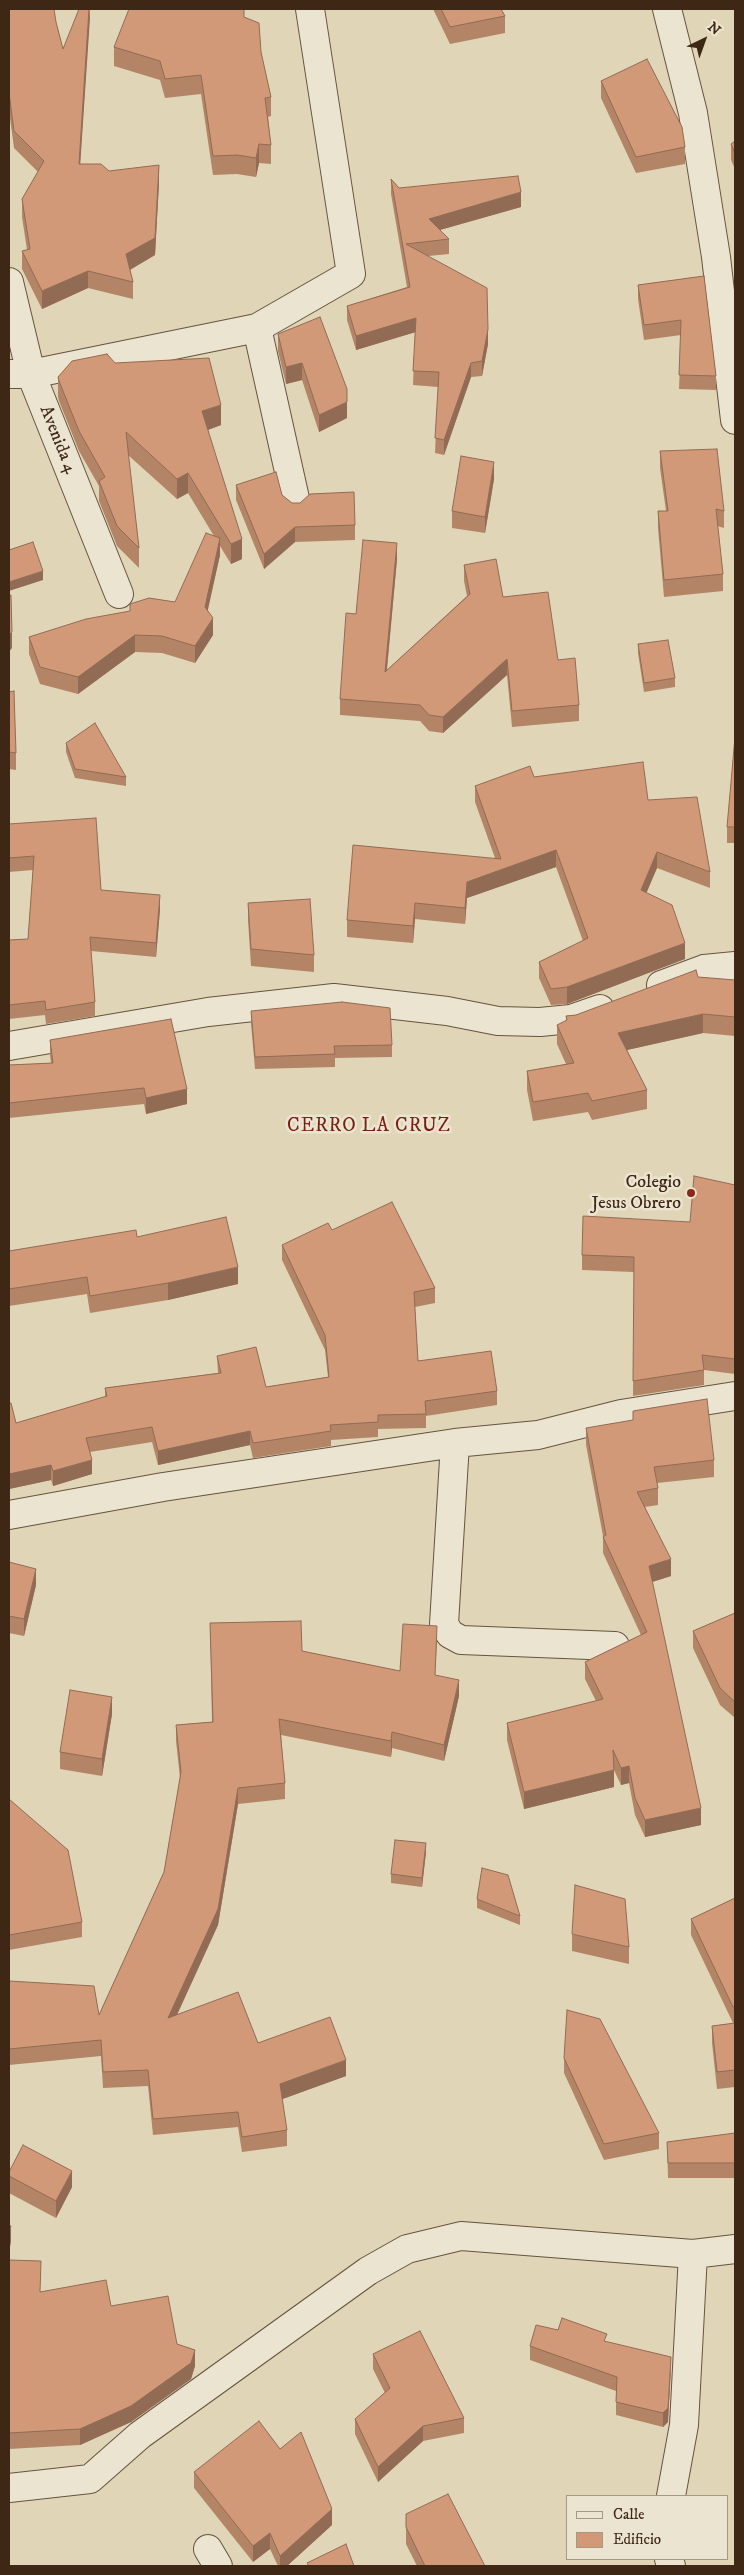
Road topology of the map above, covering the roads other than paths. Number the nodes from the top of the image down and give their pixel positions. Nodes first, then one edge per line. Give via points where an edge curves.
1 (310, 9) edge
2 (667, 9) edge
3 (9, 282) edge
4 (257, 328) junction
5 (20, 374) edge
6 (735, 420) edge
7 (296, 504) edge
8 (119, 594) dead end
9 (735, 966) edge
10 (9, 1046) edge
11 (735, 1396) edge
12 (455, 1443) junction
13 (9, 1515) edge
14 (615, 1646) edge
15 (735, 2249) edge
16 (693, 2254) junction
17 (9, 2488) edge
18 (671, 2495) edge

1 - 4 street via 351,274
2 - 6 street via 694,122 716,258
3 - 5 street, Avenida 4
4 - 5 street
4 - 7 street
5 - 8 street, Avenida 4
9 - 10 street via 704,969 571,1019 498,1021 447,1011 334,998 208,1012
11 - 12 street via 621,1414 538,1435
12 - 13 street via 163,1487
12 - 14 street via 444,1624 450,1634 461,1640
15 - 16 street
16 - 17 street via 461,2236 407,2248 368,2271 140,2435 90,2478
16 - 18 street via 684,2425

